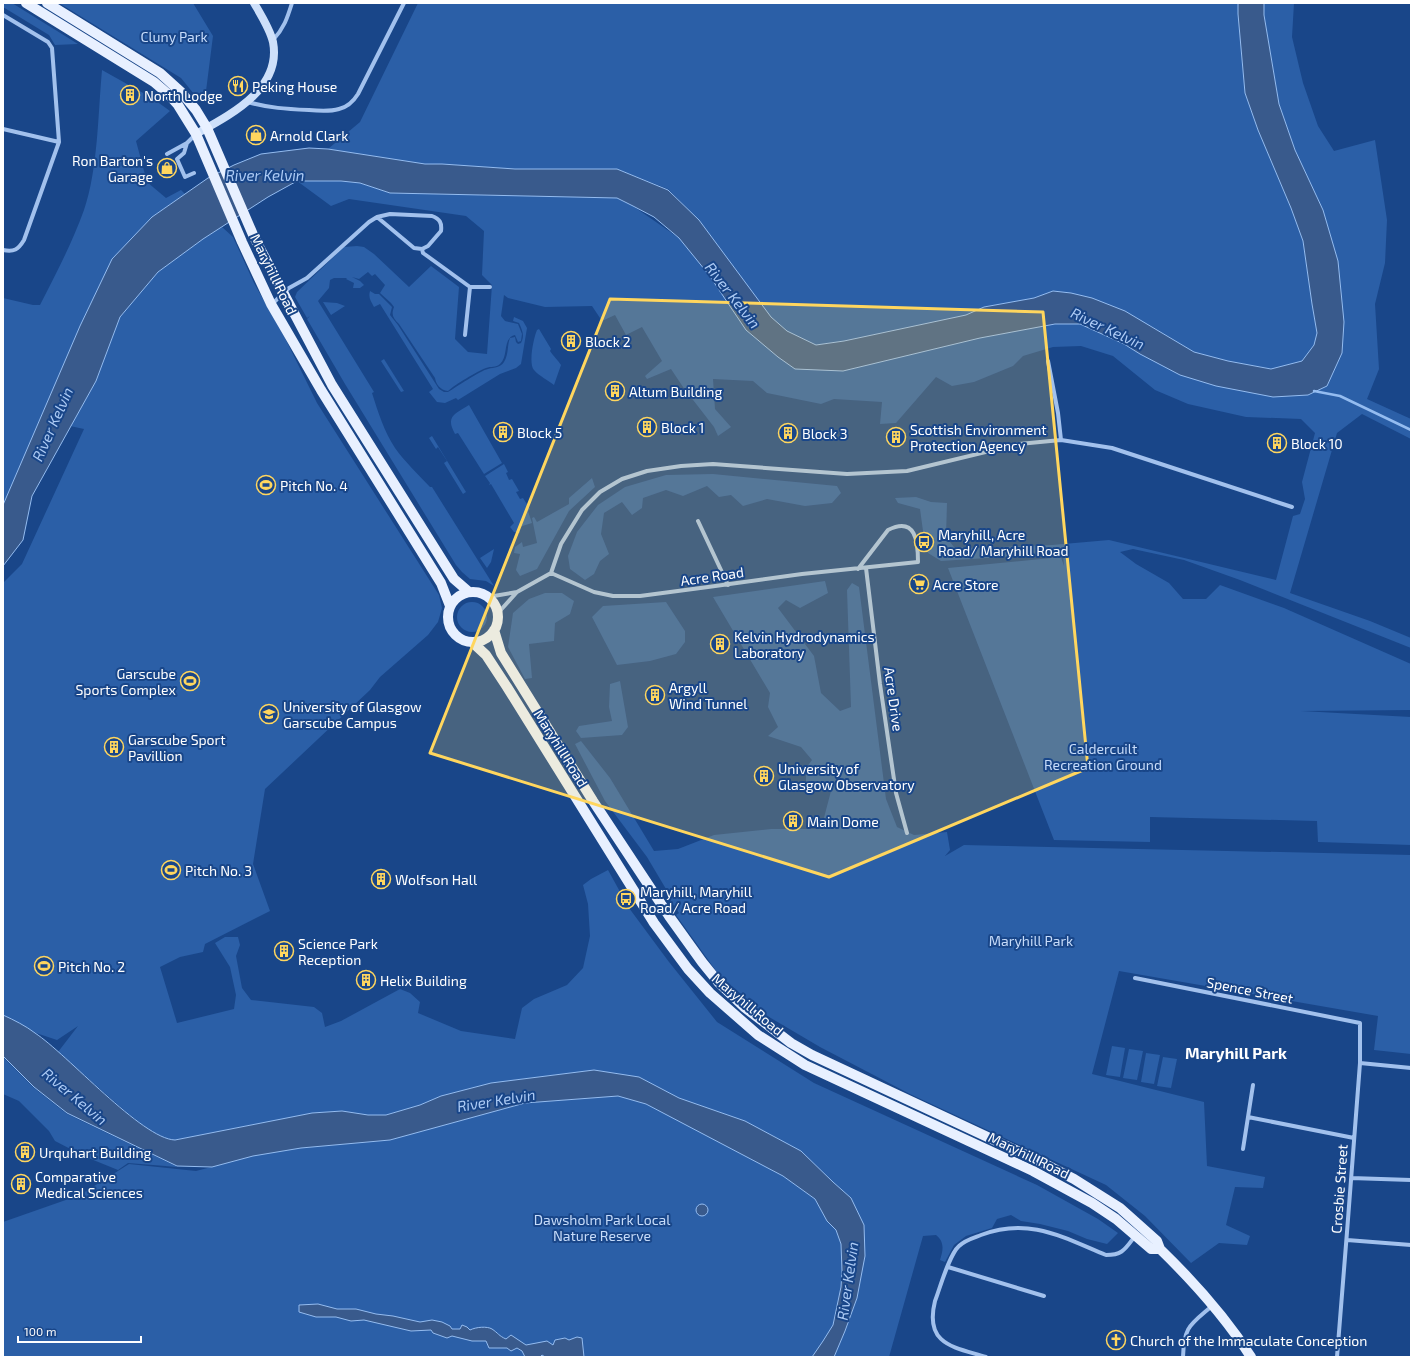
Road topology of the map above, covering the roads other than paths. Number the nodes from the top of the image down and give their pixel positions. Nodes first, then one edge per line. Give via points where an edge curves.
1 (26, 3) edge
2 (47, 3) edge
3 (254, 3) edge
4 (292, 3) edge
5 (404, 3) edge
6 (3, 15) edge
7 (273, 40) junction
8 (248, 102) junction
9 (207, 128) junction
10 (3, 129) edge
11 (196, 134) junction
12 (59, 142) junction
13 (187, 143) junction
14 (167, 154) dead end
15 (194, 174) dead end
16 (377, 217) junction
17 (254, 237) junction
18 (242, 242) junction
19 (422, 249) junction
20 (3, 250) edge
21 (470, 287) junction
22 (490, 287) dead end
23 (284, 292) junction
24 (271, 304) junction
25 (466, 335) dead end
26 (1048, 361) dead end
27 (1061, 440) junction
28 (1292, 507) dead end
29 (698, 520) dead end
30 (858, 568) junction
31 (866, 568) junction
32 (551, 574) junction
33 (728, 585) junction
34 (470, 592) junction
35 (517, 592) junction
36 (488, 597) junction
37 (450, 606) junction
38 (498, 613) junction
39 (494, 630) junction
40 (472, 642) junction
41 (907, 833) dead end
42 (1135, 978) dead end
43 (1360, 1023) joint
44 (1360, 1063) junction
45 (1411, 1068) edge
46 (1253, 1085) dead end
47 (913, 1102) junction
48 (908, 1113) junction
49 (1248, 1117) junction
50 (1354, 1138) junction
51 (1243, 1149) dead end
52 (1351, 1178) junction
53 (1411, 1180) edge
54 (1143, 1228) junction
55 (1136, 1236) junction
56 (1347, 1240) junction
57 (1411, 1245) edge
58 (1160, 1249) junction
59 (948, 1267) junction
60 (1044, 1296) dead end
61 (1212, 1306) junction
62 (986, 1357) edge
63 (1183, 1357) edge
64 (1251, 1357) edge
65 (1337, 1357) edge

1 - 11 main road, Maryhill Road via 154,82 178,105
2 - 9 main road, Maryhill Road via 160,73 181,92
3 - 7 street
4 - 7 street via 286,22
5 - 8 street via 353,102 332,111 273,108
6 - 12 street via 48,42 52,48
7 - 8 street via 271,68 258,92
8 - 9 street
9 - 11 street
9 - 17 main road, Maryhill Road
10 - 12 street
11 - 13 street
11 - 18 main road, Maryhill Road
12 - 20 street via 24,240 19,249 13,252
13 - 14 street
13 - 15 street via 184,153 178,159 185,177
16 - 19 street via 414,248
16 - 19 street via 390,214 438,218 441,231
16 - 23 street via 307,278
17 - 18 main road
17 - 23 main road, Maryhill Road
18 - 24 main road, Maryhill Road
19 - 21 street via 423,253
21 - 22 street
21 - 25 street
23 - 24 street
23 - 34 main road, Maryhill Road via 332,385 454,578
24 - 37 main road, Maryhill Road via 321,390 441,583
26 - 27 street
27 - 28 street via 1112,448
27 - 32 street via 1019,444 907,471 846,474 713,464 647,471 622,479 600,492 582,510 561,544
29 - 33 street
30 - 31 street, Acre Road
30 - 31 street, Acre Road via 884,534 894,527 907,528 917,539 918,562
30 - 33 street, Acre Road
31 - 41 street, Acre Drive via 896,793
32 - 33 street, Acre Road via 594,592 613,596 655,594
32 - 35 street
34 - 36 main road
34 - 37 main road via 462,594
35 - 36 street
35 - 38 street
36 - 38 main road
37 - 40 main road via 447,617 450,628 458,638
38 - 39 main road
39 - 40 main road via 481,641
39 - 47 main road, Maryhill Road via 501,653 593,801 669,916 719,983 744,1007 791,1043
40 - 48 main road, Maryhill Road via 486,655 654,923 688,969 710,993 758,1035 785,1052 827,1076
42 - 43 street, Spence Street
43 - 44 street, Crosbie Street
44 - 45 street
44 - 50 street, Crosbie Street
46 - 49 street
47 - 48 main road
47 - 54 main road, Maryhill Road via 1074,1179 1120,1208
48 - 55 main road, Maryhill Road via 1068,1189 1092,1202
49 - 50 street
49 - 51 street
50 - 52 street, Crosbie Street
52 - 53 street
52 - 56 street, Crosbie Street
54 - 55 street
54 - 58 main road, Maryhill Road
55 - 58 main road, Maryhill Road via 1151,1249
55 - 59 street via 1126,1249 1117,1255 1106,1255 1042,1230 1007,1228 987,1232 959,1246
56 - 57 street
56 - 65 street, Crosbie Street
58 - 61 main road, Maryhill Road
59 - 60 street
59 - 62 street via 933,1309 936,1333 950,1347
61 - 63 street via 1188,1330
61 - 64 main road, Maryhill Road

